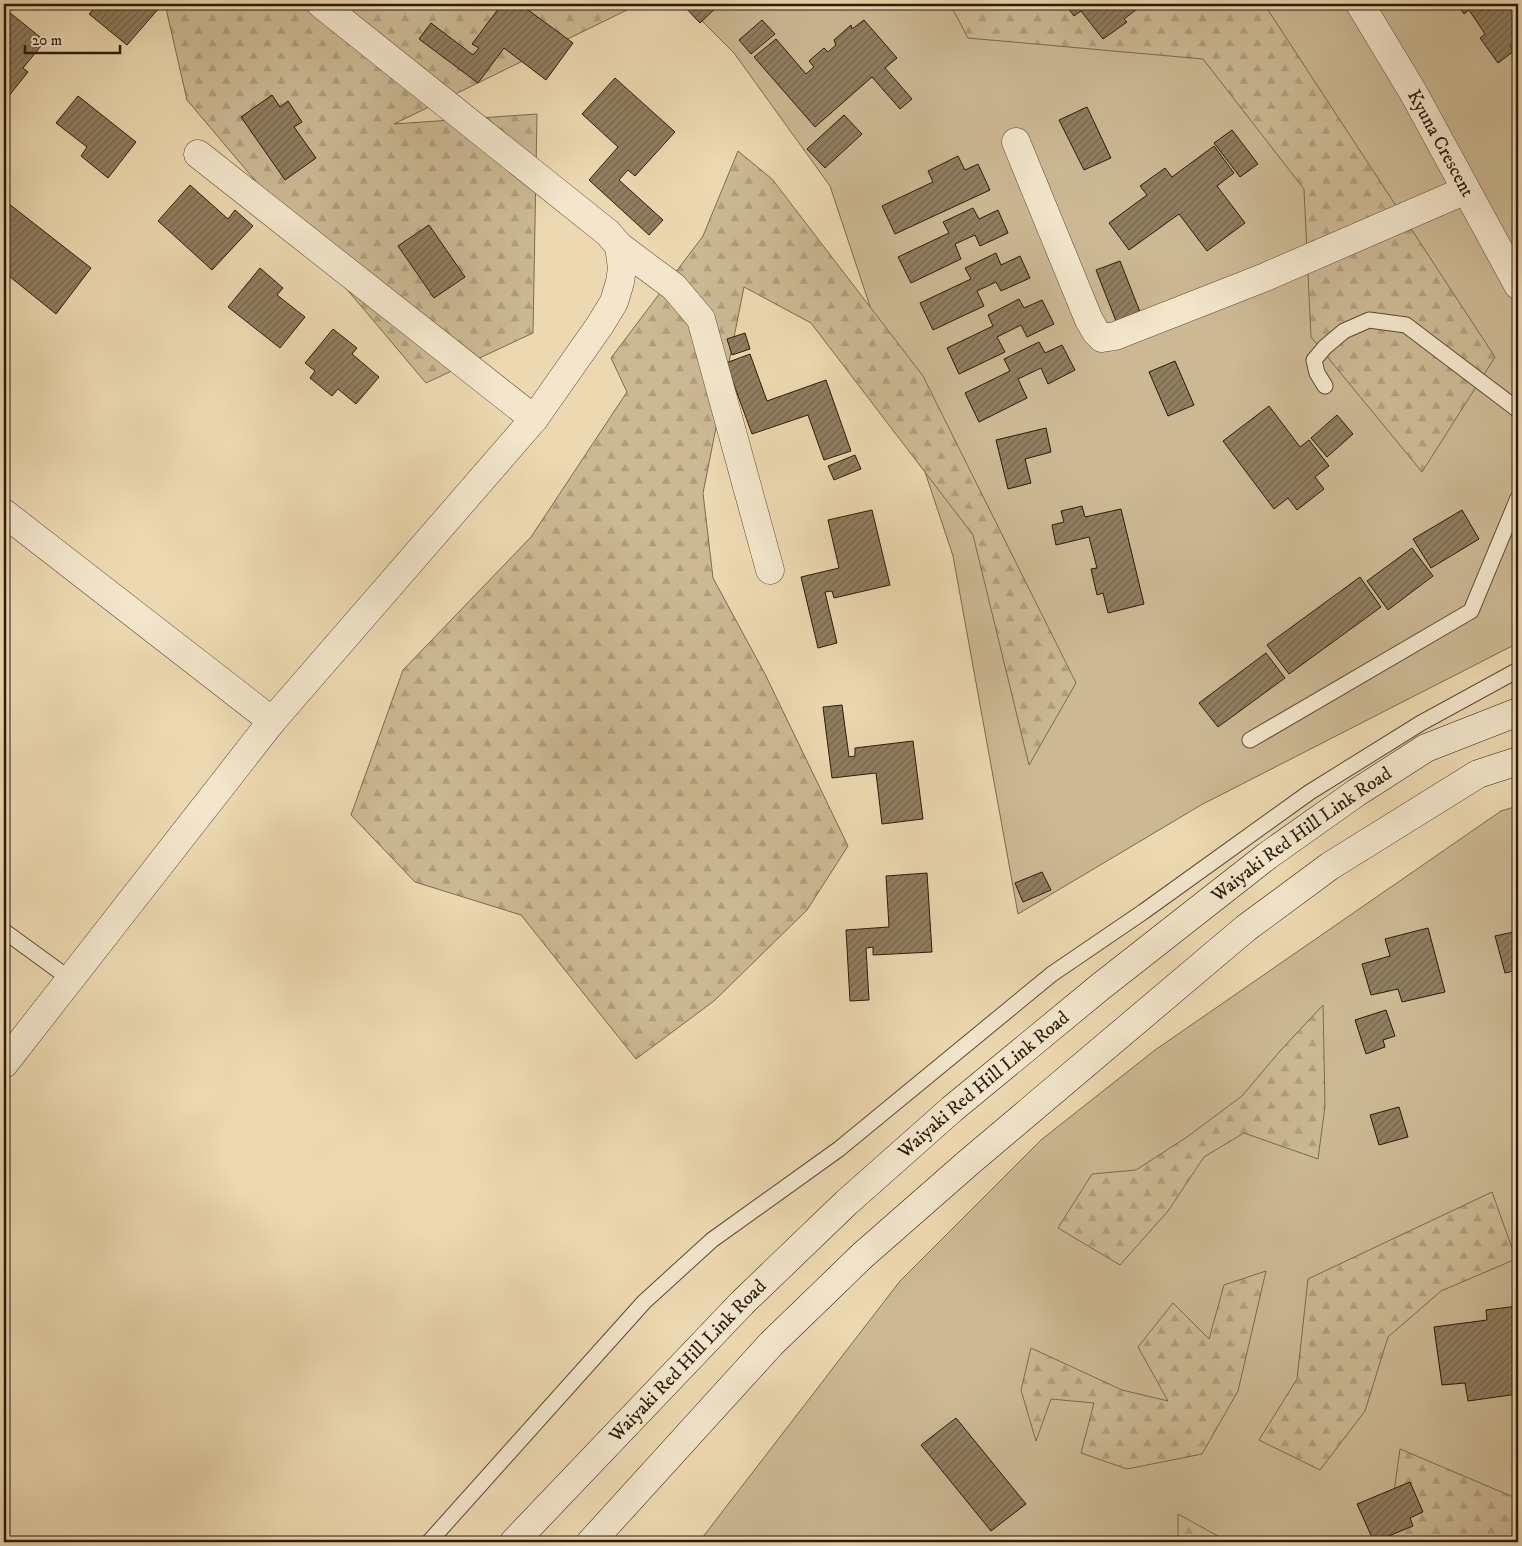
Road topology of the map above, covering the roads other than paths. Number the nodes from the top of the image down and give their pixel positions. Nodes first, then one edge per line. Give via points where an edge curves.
1 (321, 4) edge
2 (1360, 4) edge
3 (1016, 142) dead end
4 (198, 154) dead end
5 (1466, 190) junction
6 (619, 246) junction
7 (1518, 285) edge
8 (1325, 386) dead end
9 (1518, 410) edge
10 (534, 419) junction
11 (1518, 498) edge
12 (4, 513) edge
13 (770, 570) dead end
14 (1518, 670) edge
15 (1518, 712) edge
16 (272, 721) junction
17 (1250, 740) dead end
18 (1518, 760) edge
19 (4, 931) edge
20 (70, 979) junction
21 (4, 1064) edge
22 (598, 1537) edge
23 (429, 1542) edge
24 (514, 1542) edge

1 - 6 street via 592,219
2 - 5 street, Kyuna Crescent
3 - 5 street via 1089,320 1102,338 1263,278
4 - 10 street
5 - 7 street, Kyuna Crescent
6 - 10 street via 622,268 614,302
6 - 13 street via 674,287 701,319
8 - 9 lane via 1314,360 1344,331 1369,320 1406,325
10 - 16 street
11 - 17 lane via 1471,611
12 - 16 street
14 - 23 lane via 1421,723 1310,792 1052,974 839,1149 712,1240 644,1302
15 - 24 street, Waiyaki Red Hill Link Road via 1426,748 1356,793 1100,987 952,1109 846,1203 742,1303
16 - 20 street
18 - 22 street via 1478,774 1330,866 1246,928 863,1255 771,1344
19 - 20 lane
20 - 21 street

